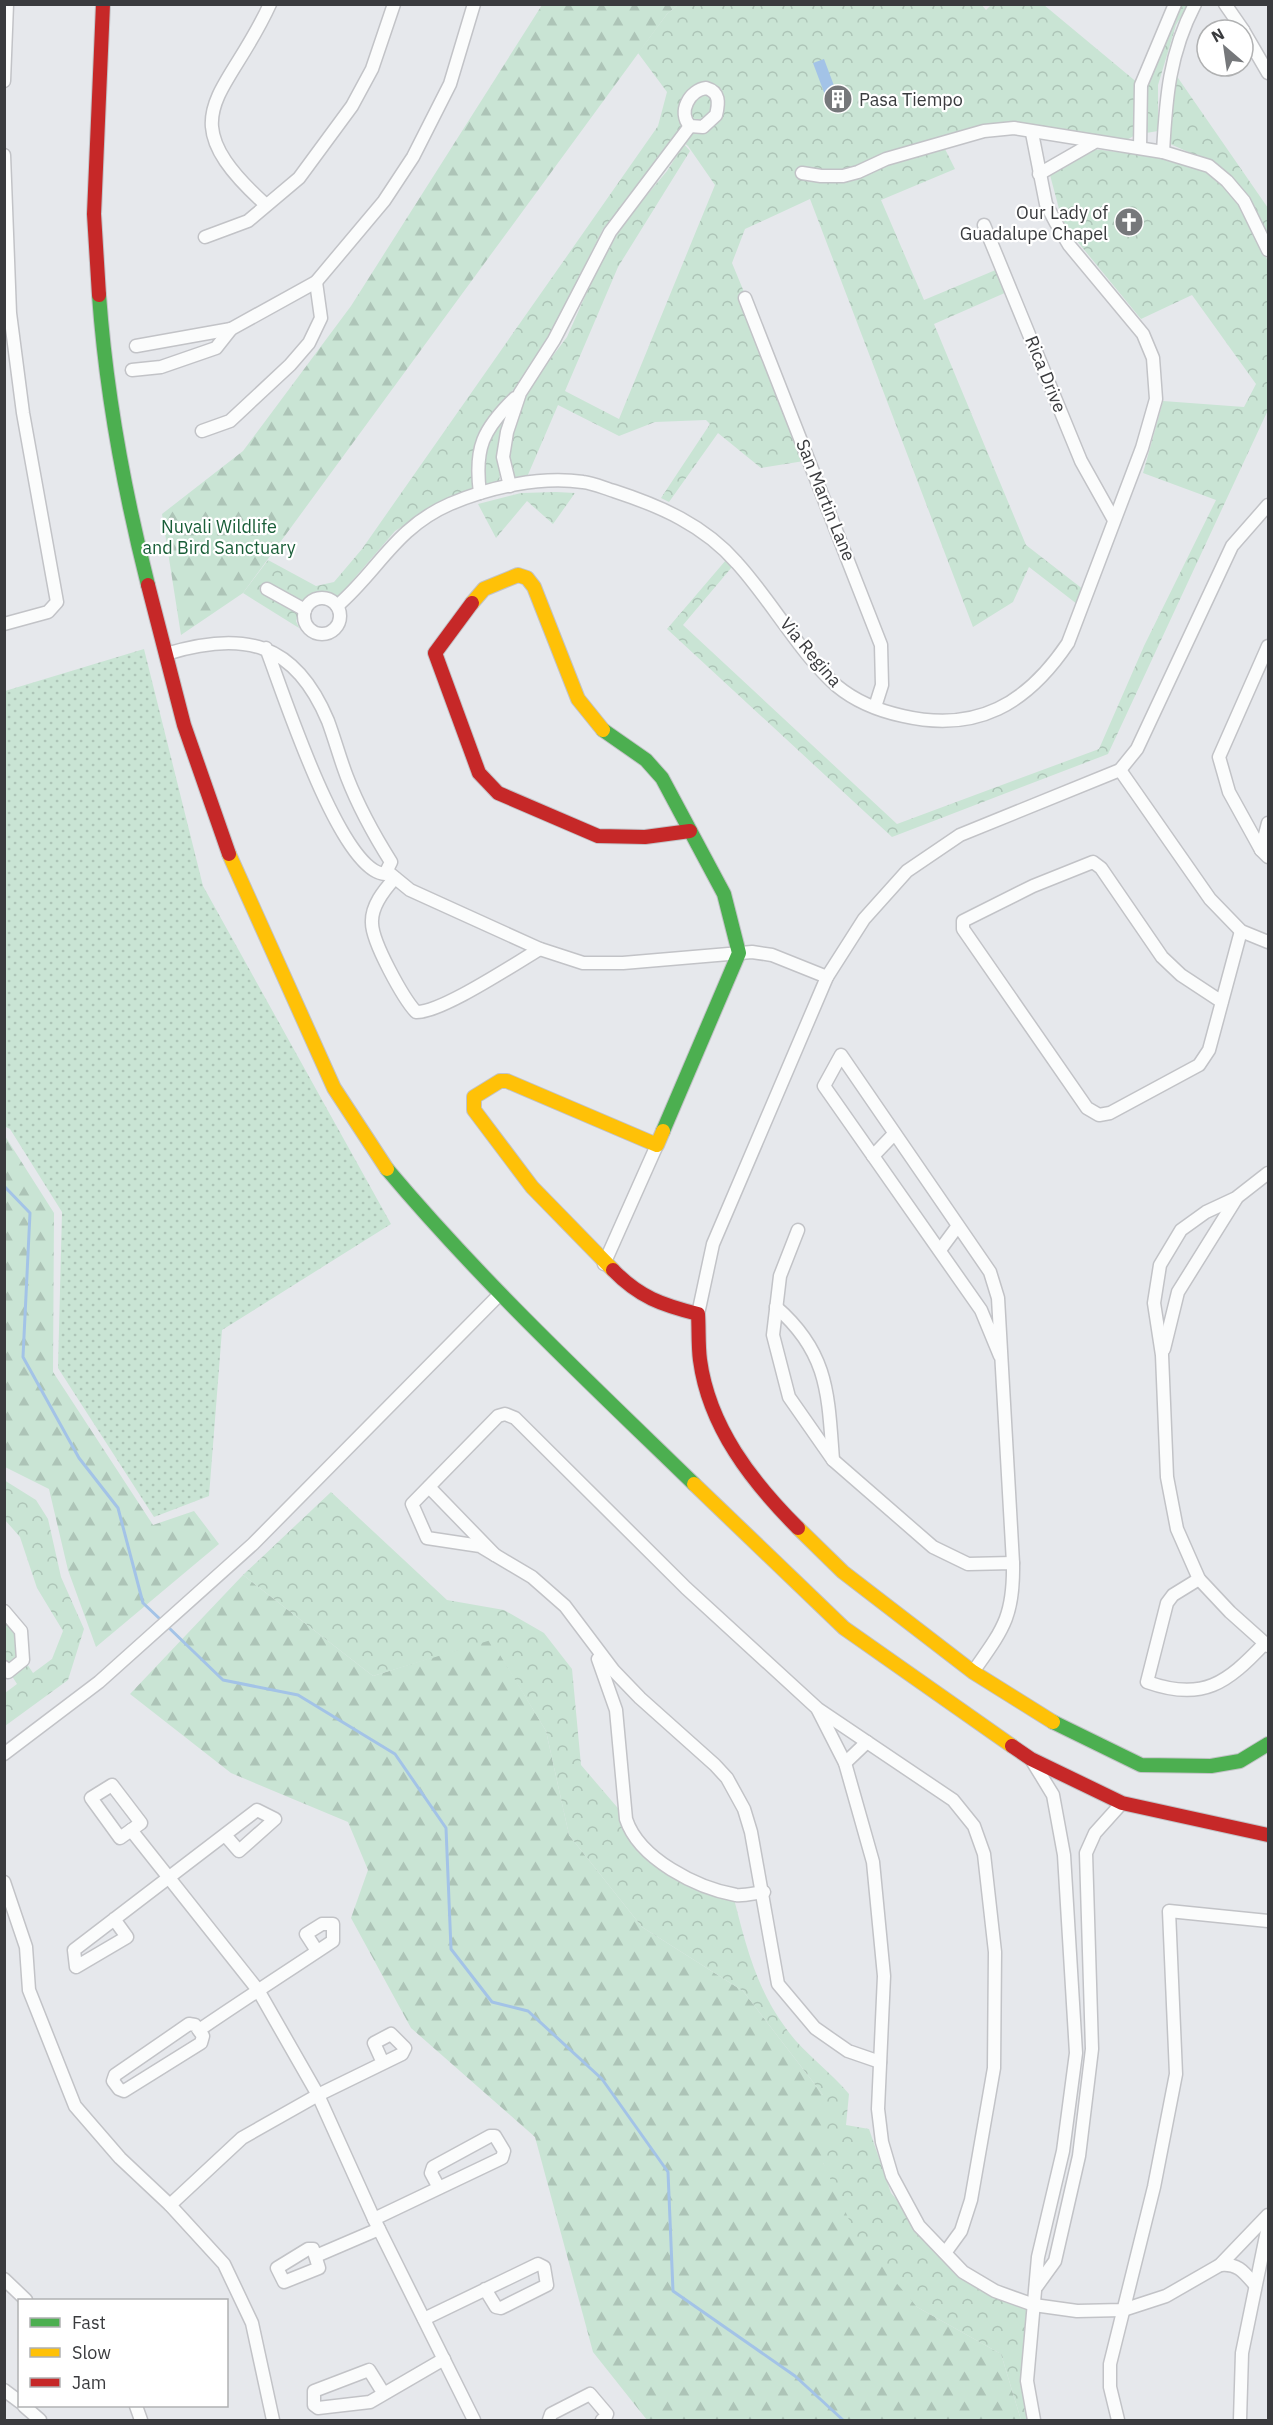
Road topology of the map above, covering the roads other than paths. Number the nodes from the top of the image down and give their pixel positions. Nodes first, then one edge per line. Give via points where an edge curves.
1 (103, 4) edge
2 (270, 4) edge
3 (394, 4) edge
4 (474, 4) edge
5 (1175, 4) edge
6 (1195, 4) edge
7 (1225, 4) edge
8 (6, 8) edge
9 (1235, 18) edge
10 (1255, 49) edge
11 (1269, 72) edge
12 (4, 81) edge
13 (690, 126) dead end
14 (1032, 133) junction
15 (1093, 143) junction
16 (1140, 148) junction
17 (1163, 152) junction
18 (4, 155) edge
19 (802, 172) dead end
20 (1039, 174) junction
21 (267, 205) junction
22 (984, 225) dead end
23 (205, 237) dead end
24 (1269, 250) edge
25 (316, 282) junction
26 (745, 298) dead end
27 (7, 313) edge
28 (231, 329) junction
29 (136, 346) dead end
30 (132, 370) dead end
31 (520, 393) junction
32 (202, 431) dead end
33 (510, 486) junction
34 (480, 493) junction
35 (1269, 506) edge
36 (1114, 520) junction
37 (267, 589) dead end
38 (337, 606) junction
39 (305, 610) junction
40 (4, 624) edge
41 (1268, 646) edge
42 (266, 648) junction
43 (166, 654) junction
44 (874, 707) junction
45 (1120, 770) junction
46 (1269, 823) edge
47 (690, 831) junction
48 (1265, 853) edge
49 (391, 875) junction
50 (1241, 931) junction
51 (1269, 942) edge
52 (540, 949) junction
53 (740, 953) junction
54 (827, 977) junction
55 (1222, 1002) junction
56 (894, 1134) junction
57 (657, 1145) junction
58 (873, 1156) junction
59 (1269, 1173) edge
60 (1236, 1198) junction
61 (957, 1227) junction
62 (798, 1230) dead end
63 (940, 1250) junction
64 (604, 1264) junction
65 (499, 1295) junction
66 (776, 1307) junction
67 (698, 1314) junction
68 (1162, 1355) junction
69 (1000, 1356) junction
70 (833, 1460) junction
71 (429, 1487) junction
72 (495, 1555) junction
73 (1013, 1563) junction
74 (1199, 1579) junction
75 (4, 1611) edge
76 (591, 1641) junction
77 (1267, 1644) edge
78 (4, 1667) edge
79 (973, 1672) junction
80 (640, 1698) junction
81 (818, 1709) junction
82 (616, 1710) junction
83 (867, 1742) junction
84 (1269, 1744) edge
85 (4, 1754) edge
86 (1031, 1759) junction
87 (845, 1763) junction
88 (1122, 1803) junction
89 (131, 1830) dead end
90 (225, 1835) dead end
91 (1269, 1835) edge
92 (1086, 1853) junction
93 (1064, 1855) junction
94 (169, 1878) junction
95 (4, 1882) edge
96 (764, 1892) junction
97 (114, 1919) dead end
98 (1269, 1921) edge
99 (317, 1951) dead end
100 (258, 1990) junction
101 (1073, 2007) junction
102 (1091, 2008) junction
103 (199, 2030) junction
104 (880, 2062) junction
105 (383, 2063) dead end
106 (318, 2095) junction
107 (439, 2188) junction
108 (170, 2205) junction
109 (1269, 2215) edge
110 (376, 2224) junction
111 (1269, 2226) edge
112 (945, 2253) junction
113 (316, 2256) dead end
114 (1220, 2265) junction
115 (4, 2279) edge
116 (1255, 2285) junction
117 (1037, 2286) junction
118 (485, 2289) junction
119 (25, 2299) edge
120 (1034, 2305) junction
121 (1123, 2310) junction
122 (424, 2319) junction
123 (444, 2359) junction
124 (4, 2390) edge
125 (384, 2394) junction
126 (18, 2400) edge
127 (25, 2407) edge
128 (40, 2421) edge
129 (273, 2421) edge
130 (474, 2421) edge
131 (549, 2421) edge
132 (602, 2421) edge
133 (1034, 2421) edge
134 (1118, 2421) edge
135 (1240, 2421) edge

1 - 43 street via 94,214 101,317 129,510
2 - 21 street via 249,46 215,98 211,127 224,161
3 - 21 street via 372,69 352,106 299,178
4 - 25 street via 450,84 413,157 384,201
5 - 16 street via 1141,85
6 - 17 street via 1180,33 1171,68
7 - 9 street
8 - 12 street
10 - 11 street
13 - 31 street via 610,232 560,330
14 - 15 street
14 - 19 street via 1014,128 984,131 886,159 858,172 821,176
14 - 20 street, Via Regina
15 - 16 street
15 - 20 street
16 - 17 street
17 - 24 street via 1209,166 1227,181 1244,201
18 - 27 street
20 - 36 street, Via Regina via 1046,204 1069,244 1143,334 1153,358 1156,399
21 - 23 street via 248,221
22 - 36 street, Rica Drive via 1081,461
25 - 28 street
25 - 32 street via 321,318 309,343 230,421
26 - 44 street, San Martin Lane via 882,645 882,685
27 - 40 street via 57,602 48,612
28 - 29 street
28 - 30 street via 221,345 208,352 161,367
31 - 33 street via 503,457
31 - 34 street via 497,416 481,444 477,462
33 - 34 street, Via Regina
33 - 44 street, Via Regina via 584,482 677,515 731,556 837,686
34 - 38 street, Via Regina via 449,504 408,530
35 - 45 street via 1232,546 1137,749
36 - 44 street, Via Regina via 1068,644 1049,670 1020,698 983,715 944,722 900,716
37 - 39 street
38 - 39 street via 323,598 312,601
38 - 39 street via 338,624 324,634 308,627
41 - 48 street via 1219,757 1229,792
42 - 43 street via 224,641
42 - 49 street via 285,659 308,682 328,721 368,825 391,862
42 - 49 street via 323,798 357,855 377,874
43 - 65 street via 184,725 224,843 334,1088 376,1156
45 - 50 street via 1210,899
45 - 54 street via 960,835 907,871 864,919
46 - 48 street
47 - 47 street via 662,778 646,760 607,735 578,699 534,587 518,575 484,589 435,653 486,783 498,793 598,836 645,837
47 - 53 street via 724,894
49 - 52 street via 410,890
49 - 52 street via 372,923 388,964 416,1012 435,1008
50 - 51 street
50 - 55 street
52 - 53 street via 584,963
53 - 54 street via 772,955
53 - 57 street
54 - 67 street via 713,1244
55 - 55 street via 1209,1050 1199,1065 1110,1113 1099,1115 1087,1108 963,929 963,921 1093,862 1162,957
56 - 58 street
56 - 58 street via 841,1055 824,1086
56 - 61 street
57 - 64 street
57 - 64 street via 507,1081 474,1096 474,1110 532,1187
58 - 63 street
59 - 60 street
60 - 68 street via 1178,1292
60 - 68 street via 1181,1230 1160,1265 1154,1303
61 - 63 street
61 - 69 street via 990,1272 998,1298
62 - 66 street via 780,1276
63 - 69 street via 981,1310
64 - 67 street via 630,1288 663,1305
65 - 85 street via 253,1544 99,1682
65 - 86 street via 844,1628
66 - 70 street via 773,1335 789,1396
66 - 70 street via 791,1320 820,1365 828,1395
67 - 79 street via 700,1360 710,1402 737,1458 784,1514 843,1572
68 - 74 street via 1167,1477 1177,1530
69 - 73 street
70 - 73 street via 933,1547 968,1564
71 - 72 street
71 - 72 street via 412,1504 428,1538 480,1546
71 - 81 street via 498,1416 515,1418 686,1587
72 - 76 street via 532,1577 565,1606
73 - 79 street via 1014,1595 1009,1614
74 - 77 street
74 - 77 street via 1167,1603 1147,1682 1189,1692 1219,1684
75 - 78 street via 21,1631 23,1660 8,1672
76 - 80 street
76 - 82 street
79 - 84 street via 1039,1715 1141,1765 1211,1766 1240,1761
80 - 82 street
80 - 96 street via 727,1778 744,1809
81 - 83 street
81 - 87 street
82 - 96 street via 626,1819 641,1846 678,1875 737,1895
83 - 87 street
83 - 112 street via 953,1800 974,1826 984,1854 995,1952 994,2068 971,2200 961,2231
86 - 88 street
86 - 93 street via 1053,1795
87 - 104 street via 873,1862 884,1976
88 - 91 street
88 - 92 street via 1095,1833
89 - 94 street
90 - 94 street
92 - 93 street
92 - 102 street
93 - 101 street
94 - 97 street
94 - 100 street
95 - 108 street via 26,1947 29,1990 75,2106 120,2158
96 - 104 street via 775,1970 784,1993 815,2028 848,2051
98 - 121 street via 1169,1911 1176,2074 1154,2187
99 - 100 street
100 - 103 street
100 - 106 street
101 - 102 street
101 - 117 street via 1076,2053 1063,2151 1038,2257
102 - 117 street via 1092,2049 1078,2156 1055,2261
103 - 103 street via 203,2036 201,2043 124,2091 113,2081 115,2075 189,2024
104 - 112 street via 878,2109 892,2176 919,2226
105 - 106 street
106 - 108 street via 242,2138
106 - 110 street
107 - 107 street via 502,2158 504,2151 495,2136 433,2167 431,2173
107 - 110 street
108 - 129 street via 224,2264 252,2323
109 - 114 street
110 - 113 street
110 - 122 street
111 - 116 street
112 - 120 street via 963,2272 995,2291
114 - 116 street via 1242,2270
114 - 121 street via 1166,2296
115 - 119 street
116 - 135 street via 1242,2353
117 - 120 street
118 - 118 street via 538,2264 544,2267 547,2285 501,2308 496,2307
118 - 122 street
120 - 121 street via 1077,2311
120 - 133 street via 1027,2381
121 - 134 street via 1110,2364 1110,2387
122 - 123 street
123 - 125 street
123 - 130 street
124 - 126 street
125 - 125 street via 370,2402 318,2408 312,2395 369,2370
127 - 128 street
131 - 132 street via 551,2414 590,2394 607,2414

